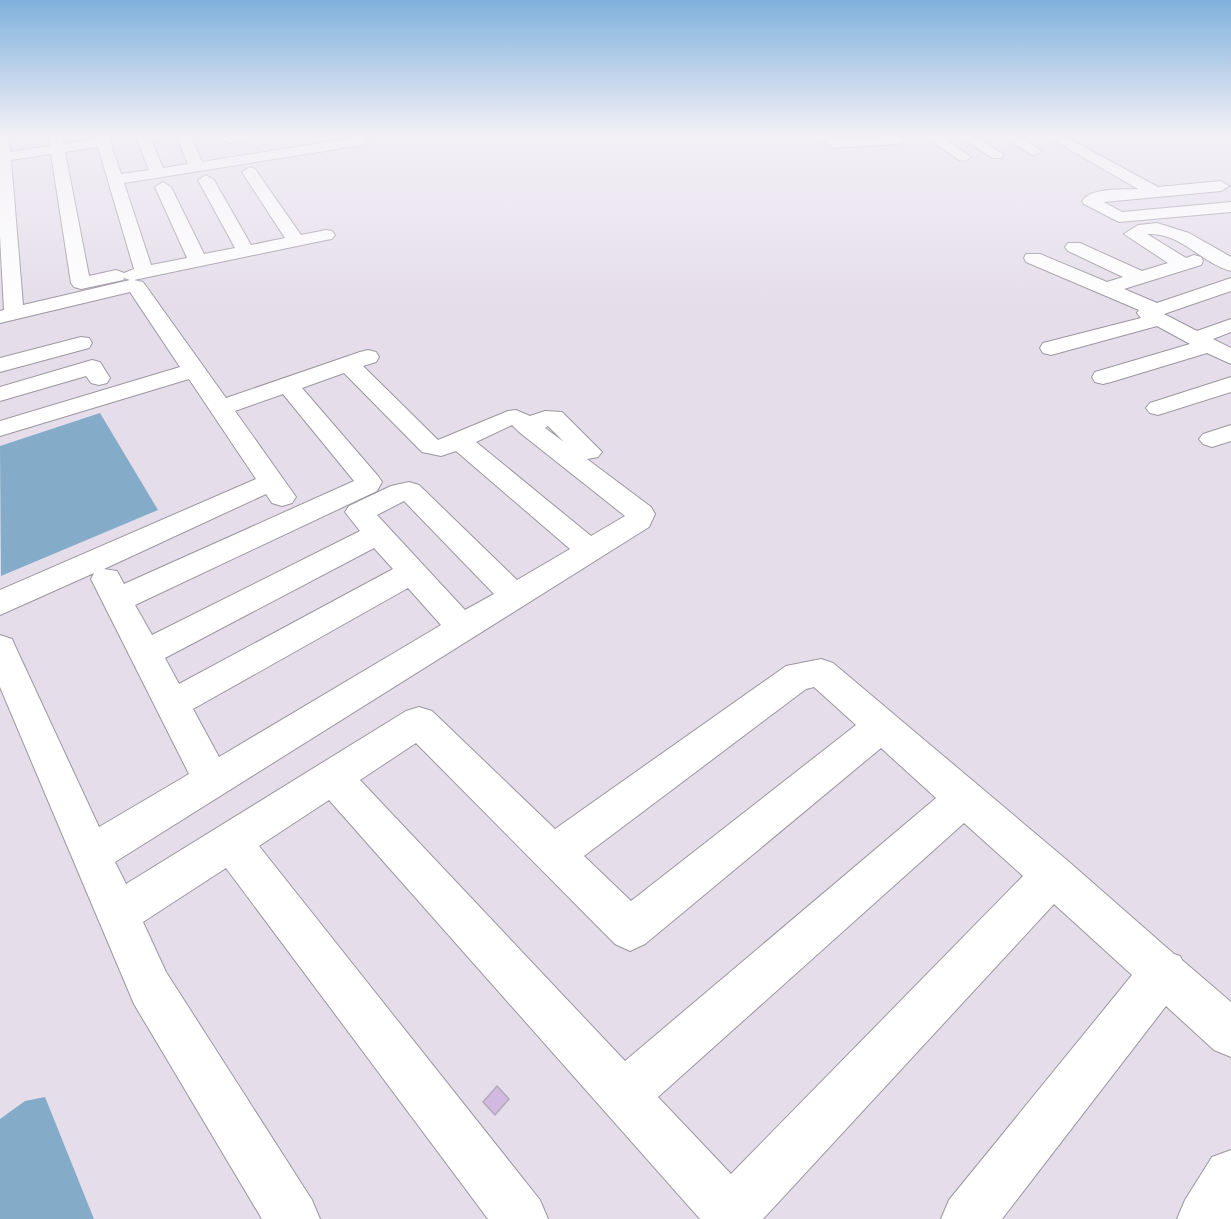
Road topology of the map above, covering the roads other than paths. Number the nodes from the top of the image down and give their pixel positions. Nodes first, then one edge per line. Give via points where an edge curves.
1 (4, 192) edge
2 (63, 192) edge
3 (118, 192) edge
4 (166, 192) edge
5 (213, 192) edge
6 (264, 192) edge
7 (1155, 192) edge
8 (1231, 207) edge
9 (326, 235) dead end
10 (296, 241) junction
11 (1098, 242) dead end
12 (1074, 247) dead end
13 (5, 249) edge
14 (246, 251) junction
15 (1212, 255) junction
16 (1033, 258) dead end
17 (198, 261) junction
18 (1182, 264) junction
19 (1231, 265) edge
20 (1145, 275) junction
21 (137, 277) junction
22 (1231, 284) edge
23 (1111, 291) junction
24 (77, 294) junction
25 (7, 312) edge
26 (1156, 315) junction
27 (1231, 325) edge
28 (34, 329) dead end
29 (1202, 342) junction
30 (1051, 348) dead end
31 (1231, 357) edge
32 (0, 365) edge
33 (193, 370) junction
34 (1103, 377) dead end
35 (1231, 384) edge
36 (288, 386) junction
37 (0, 394) edge
38 (222, 408) junction
39 (1158, 408) dead end
40 (0, 429) edge
41 (458, 440) junction
42 (361, 514) junction
43 (590, 550) junction
44 (412, 572) junction
45 (515, 596) junction
46 (0, 603) edge
47 (462, 628) junction
48 (0, 648) edge
49 (144, 653) junction
50 (172, 704) junction
51 (882, 726) junction
52 (333, 777) junction
53 (211, 779) junction
54 (964, 798) junction
55 (231, 842) junction
56 (553, 854) junction
57 (90, 855) junction
58 (1053, 875) junction
59 (117, 914) junction
60 (1164, 972) junction
61 (1231, 1033) edge
62 (623, 1095) junction
63 (1231, 1176) edge
64 (733, 1216) edge
65 (293, 1219) edge
66 (521, 1219) edge
67 (968, 1219) edge
68 (1204, 1219) edge

1 - 13 street
2 - 24 street
3 - 21 street
4 - 17 street
5 - 14 street
6 - 10 street
7 - 8 street via 1090,201 1119,217
9 - 10 street
10 - 14 street
11 - 20 street
12 - 20 street
13 - 25 street
14 - 17 street
15 - 18 street
15 - 18 street via 1171,230 1133,234
15 - 19 street
16 - 23 street
17 - 21 street
18 - 20 street
20 - 23 street via 1111,287
21 - 24 street
21 - 33 street
22 - 26 street
23 - 26 street
24 - 25 street
24 - 28 street via 68,320
26 - 29 street
26 - 30 street
27 - 29 street
29 - 31 street
29 - 34 street
32 - 37 street via 76,335 95,373
33 - 38 street
33 - 40 street
35 - 39 street
36 - 38 street
36 - 41 street via 359,361 431,447 441,448
36 - 42 street via 369,482 364,488
38 - 46 street via 277,490
41 - 43 street
41 - 43 street via 516,417 641,514 639,520
42 - 44 street
42 - 45 street via 409,491
42 - 49 street
42 - 49 street via 111,590
43 - 45 street
44 - 47 street
44 - 50 street
45 - 47 street
47 - 53 street
48 - 57 street
49 - 50 street
50 - 53 street
51 - 54 street
51 - 56 street via 821,673 798,676
51 - 56 street via 630,928
52 - 55 street
52 - 56 street via 419,722
52 - 62 street
53 - 57 street
54 - 58 street
54 - 62 street
55 - 59 street
55 - 66 street
57 - 59 street
58 - 60 street
58 - 64 street
59 - 65 street via 150,988
60 - 61 street
60 - 67 street
62 - 64 street
63 - 68 street

